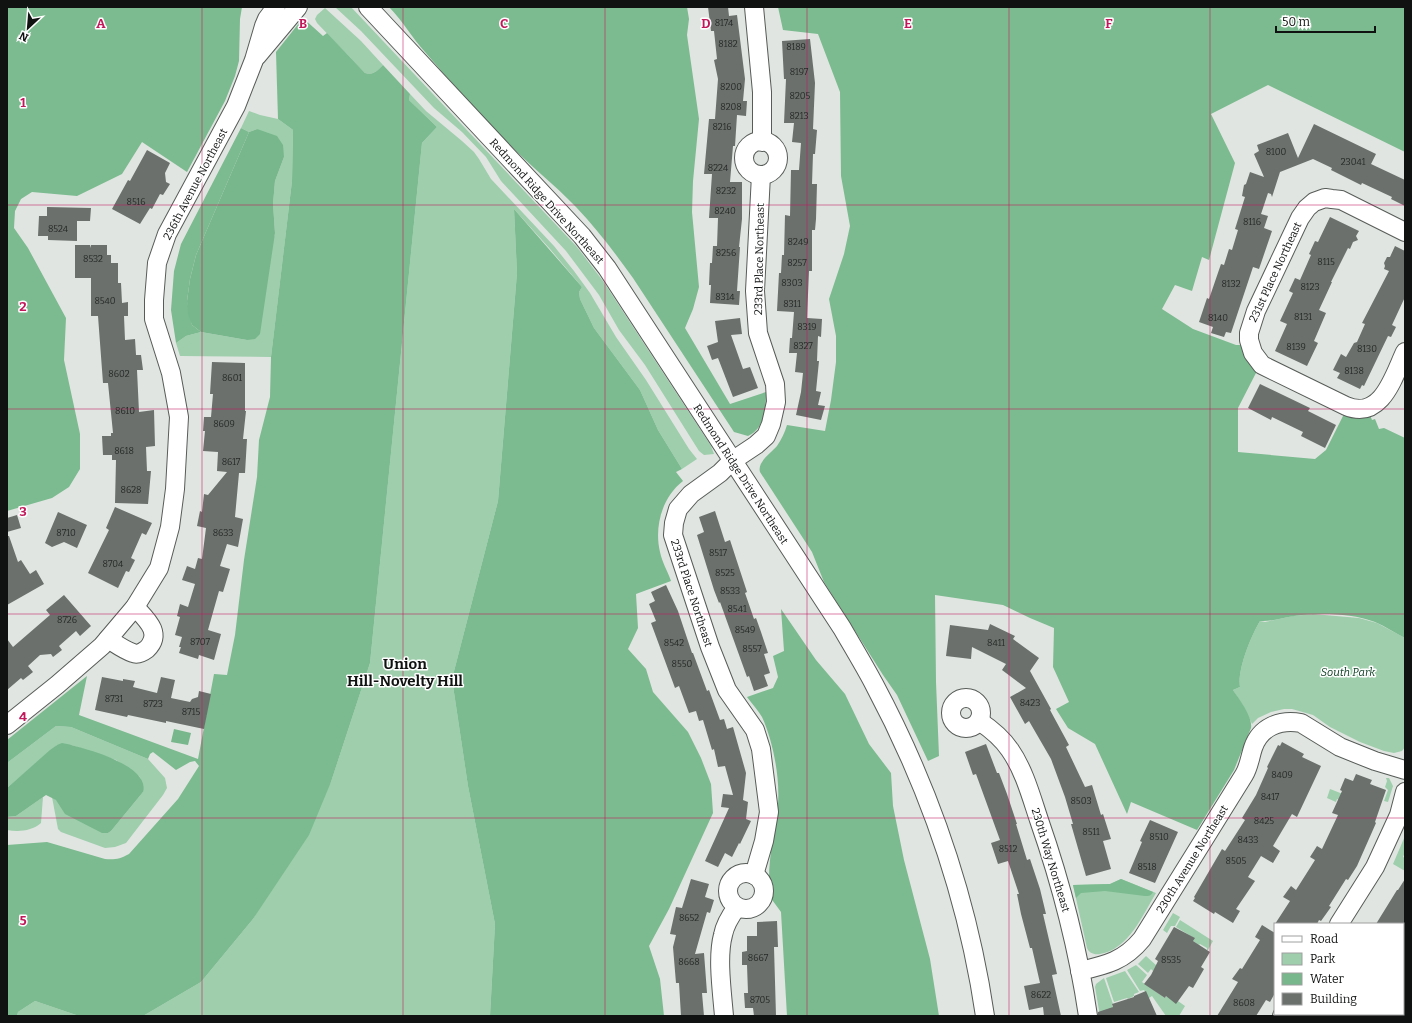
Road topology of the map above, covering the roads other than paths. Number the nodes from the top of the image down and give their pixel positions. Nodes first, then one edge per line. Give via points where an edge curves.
1 (276, 7) edge
2 (298, 7) edge
3 (368, 7) edge
4 (754, 7) edge
5 (254, 60) junction
6 (1405, 232) edge
7 (1405, 352) edge
8 (732, 461) junction
9 (135, 607) junction
10 (108, 639) junction
11 (979, 721) dead end
12 (7, 725) edge
13 (1405, 770) edge
14 (1405, 792) edge
15 (754, 875) junction
16 (737, 907) junction
17 (1340, 923) edge
18 (1080, 971) junction
19 (724, 1016) edge
20 (985, 1016) edge
21 (1088, 1016) edge

1 - 5 street, 236th Avenue Northeast via 267,19
2 - 5 street, 236th Avenue Northeast
3 - 8 street, Redmond Ridge Drive Northeast via 582,236 607,268
4 - 8 street, 233rd Place Northeast via 762,92 762,142 749,146 744,156 750,172 761,176 756,315 758,333 775,384 776,402 766,436
5 - 9 street, 236th Avenue Northeast via 236,106 167,234 157,263 154,319 171,373 179,417 176,473 170,527 159,568
6 - 7 street, 231st Place Northeast via 1341,200 1325,198 1314,202 1300,218 1256,311 1249,333 1251,347 1258,361 1350,407 1361,408 1379,402
8 - 15 street, 233rd Place Northeast via 682,504 674,523 673,535 727,690 755,730 762,749 769,812
8 - 20 street, Redmond Ridge Drive Northeast via 842,628 874,683 913,765 932,812 964,912
9 - 10 street, 236th Avenue Northeast
9 - 10 street via 153,630 154,639 149,647 134,654
10 - 12 street, 236th Avenue Northeast via 57,686
11 - 18 street, 230th Way Northeast via 994,732 1010,750 1027,784 1067,912
13 - 18 street, 230th Avenue Northeast via 1340,747 1301,723 1280,723 1267,728 1253,746 1247,770 1139,943 1115,962
14 - 17 street via 1399,815 1375,867
15 - 16 street via 736,875 728,885 729,897
15 - 16 street via 764,888 762,899 752,908
16 - 19 street via 728,920 720,945
18 - 21 street, 230th Way Northeast

